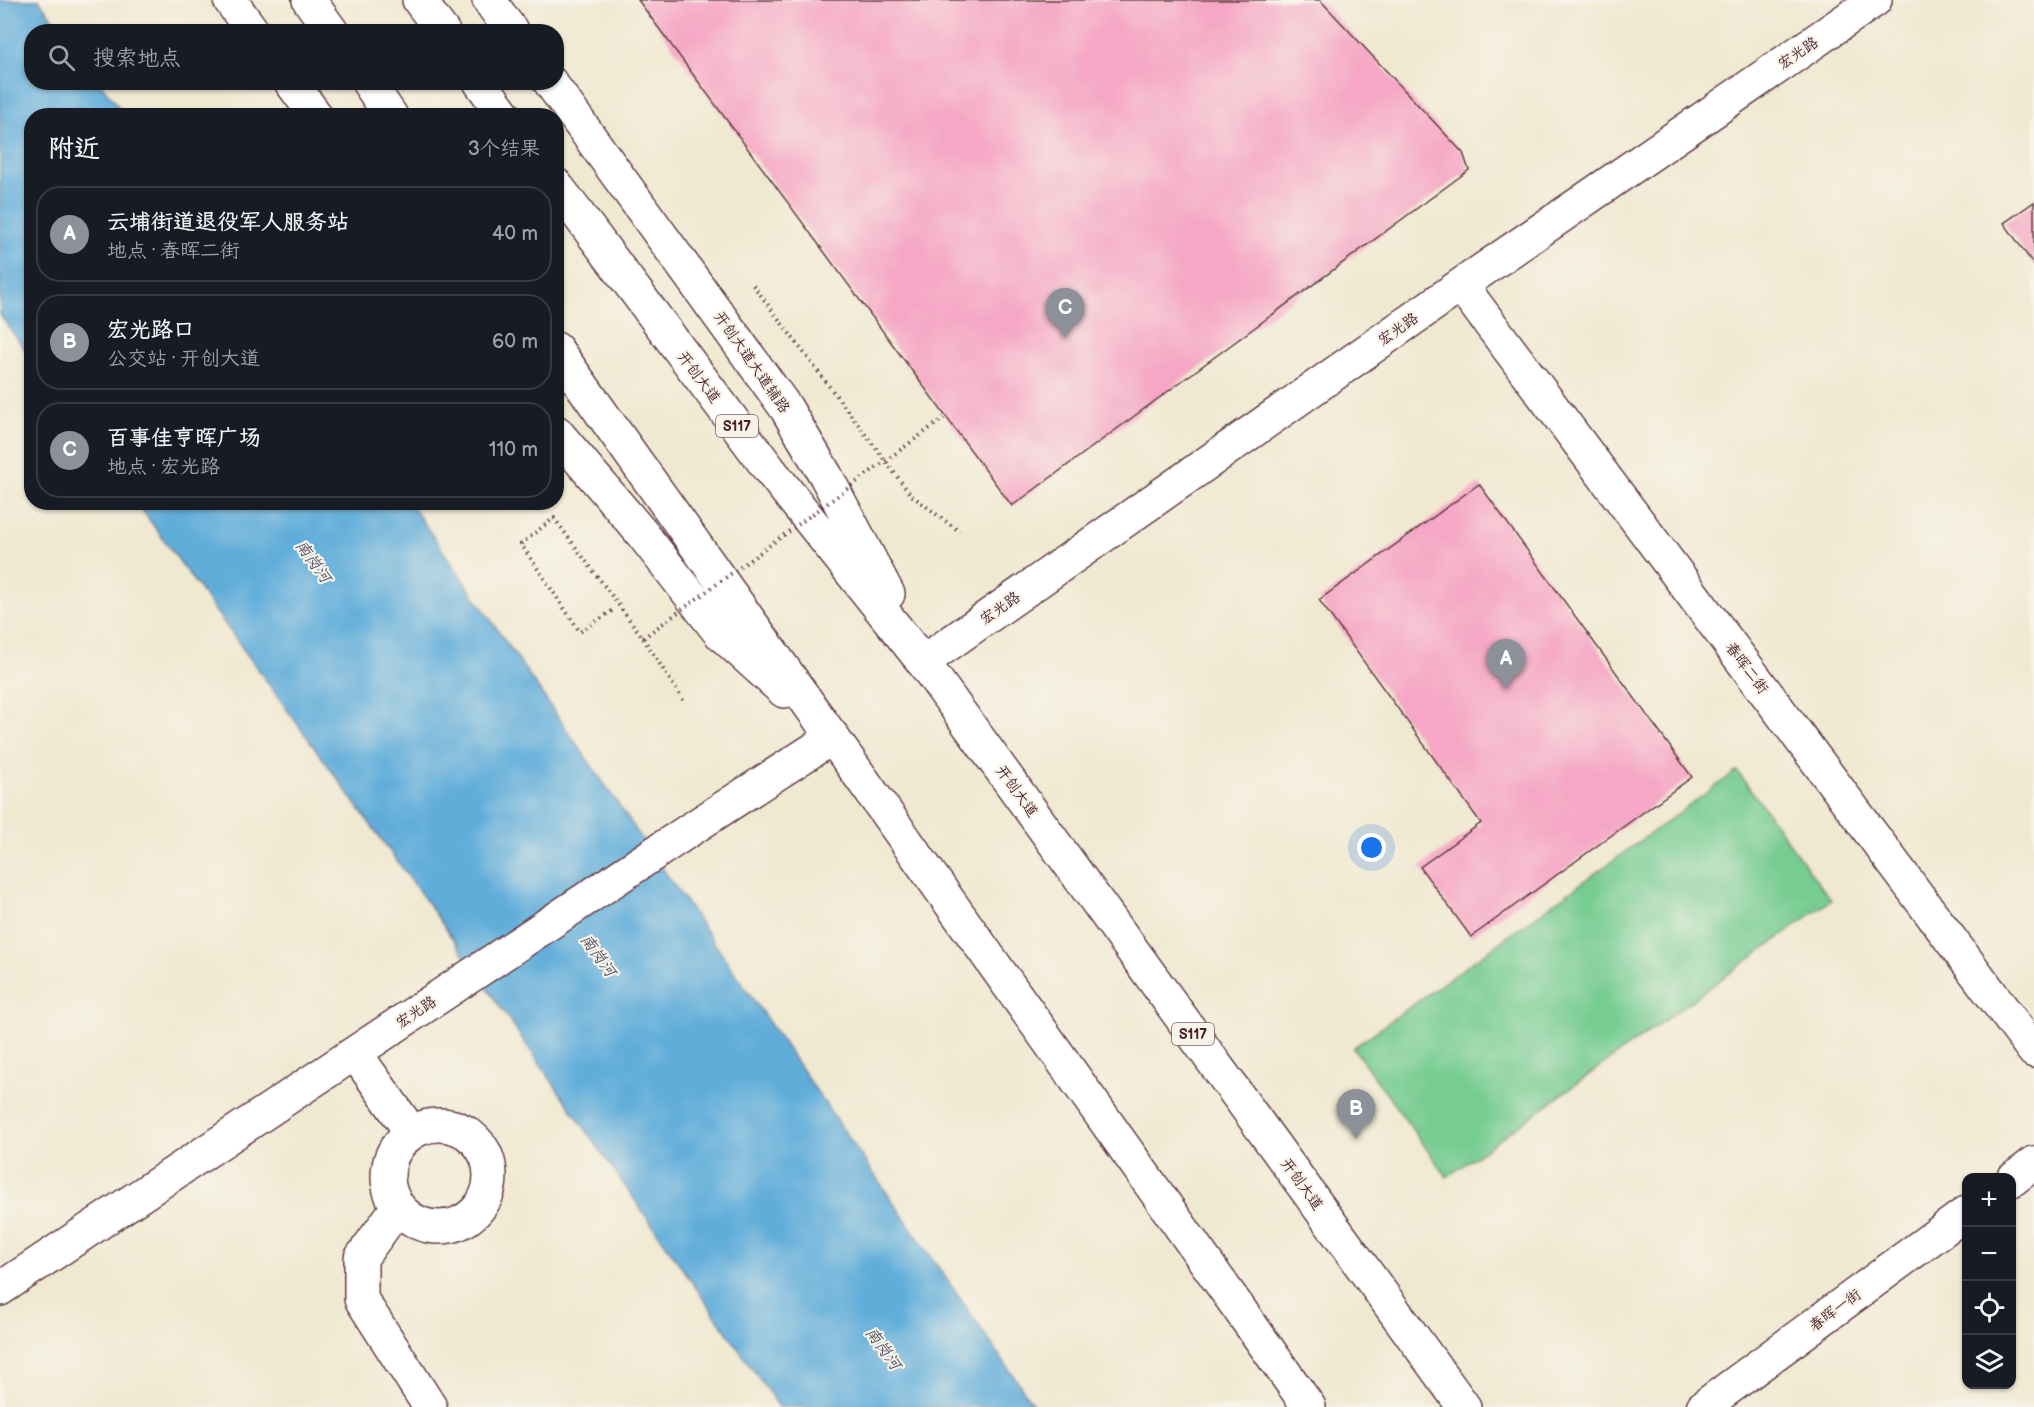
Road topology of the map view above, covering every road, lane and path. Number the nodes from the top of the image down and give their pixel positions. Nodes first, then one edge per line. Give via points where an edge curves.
1 (230, 0) edge
2 (309, 0) edge
3 (419, 0) edge
4 (489, 0) edge
5 (1875, 0) edge
6 (247, 24) edge
7 (326, 24) edge
8 (437, 24) edge
9 (506, 24) edge
10 (297, 90) edge
11 (373, 90) edge
12 (486, 90) edge
13 (556, 90) edge
14 (310, 108) edge
15 (386, 108) edge
16 (499, 108) edge
17 (564, 196) edge
18 (753, 285) dead end
19 (1461, 285) junction
20 (564, 360) edge
21 (944, 418) dead end
22 (564, 441) edge
23 (886, 460) junction
24 (960, 532) dead end
25 (612, 611) dead end
26 (644, 638) junction
27 (923, 662) junction
28 (683, 700) dead end
29 (834, 737) junction
30 (2034, 1051) edge
31 (355, 1053) junction
32 (411, 1132) junction
33 (2034, 1163) edge
34 (2016, 1177) edge
35 (398, 1208) junction
36 (1962, 1216) edge
37 (0, 1289) edge
38 (430, 1407) edge
39 (1309, 1407) edge
40 (1464, 1407) edge
41 (1703, 1407) edge

1 - 6 main road
2 - 7 main road
3 - 8 main road
4 - 9 main road
5 - 19 main road, 宏光路
10 - 14 main road
11 - 15 main road
12 - 16 main road
13 - 27 main road, 开创大道大道辅路 via 786,408
17 - 27 main road, 开创大道 / S117 via 762,460
18 - 23 path
19 - 27 main road, 宏光路
19 - 30 main road, 春晖二街
20 - 29 main road
21 - 23 path, bridge
22 - 29 main road via 720,633
23 - 24 path via 910,495
23 - 26 path, bridge
25 - 26 path via 580,632 521,544 554,518
26 - 28 path
27 - 40 main road, 开创大道 / S117
29 - 31 main road, 宏光路
29 - 39 main road
31 - 32 main road
31 - 37 main road, 宏光路
32 - 35 main road via 398,1144 387,1176
32 - 35 main road via 444,1124 475,1138 486,1152 490,1186 473,1215 450,1226 426,1225 410,1219
33 - 34 main road
35 - 38 main road via 362,1258 361,1299
36 - 41 main road, 春晖一街

